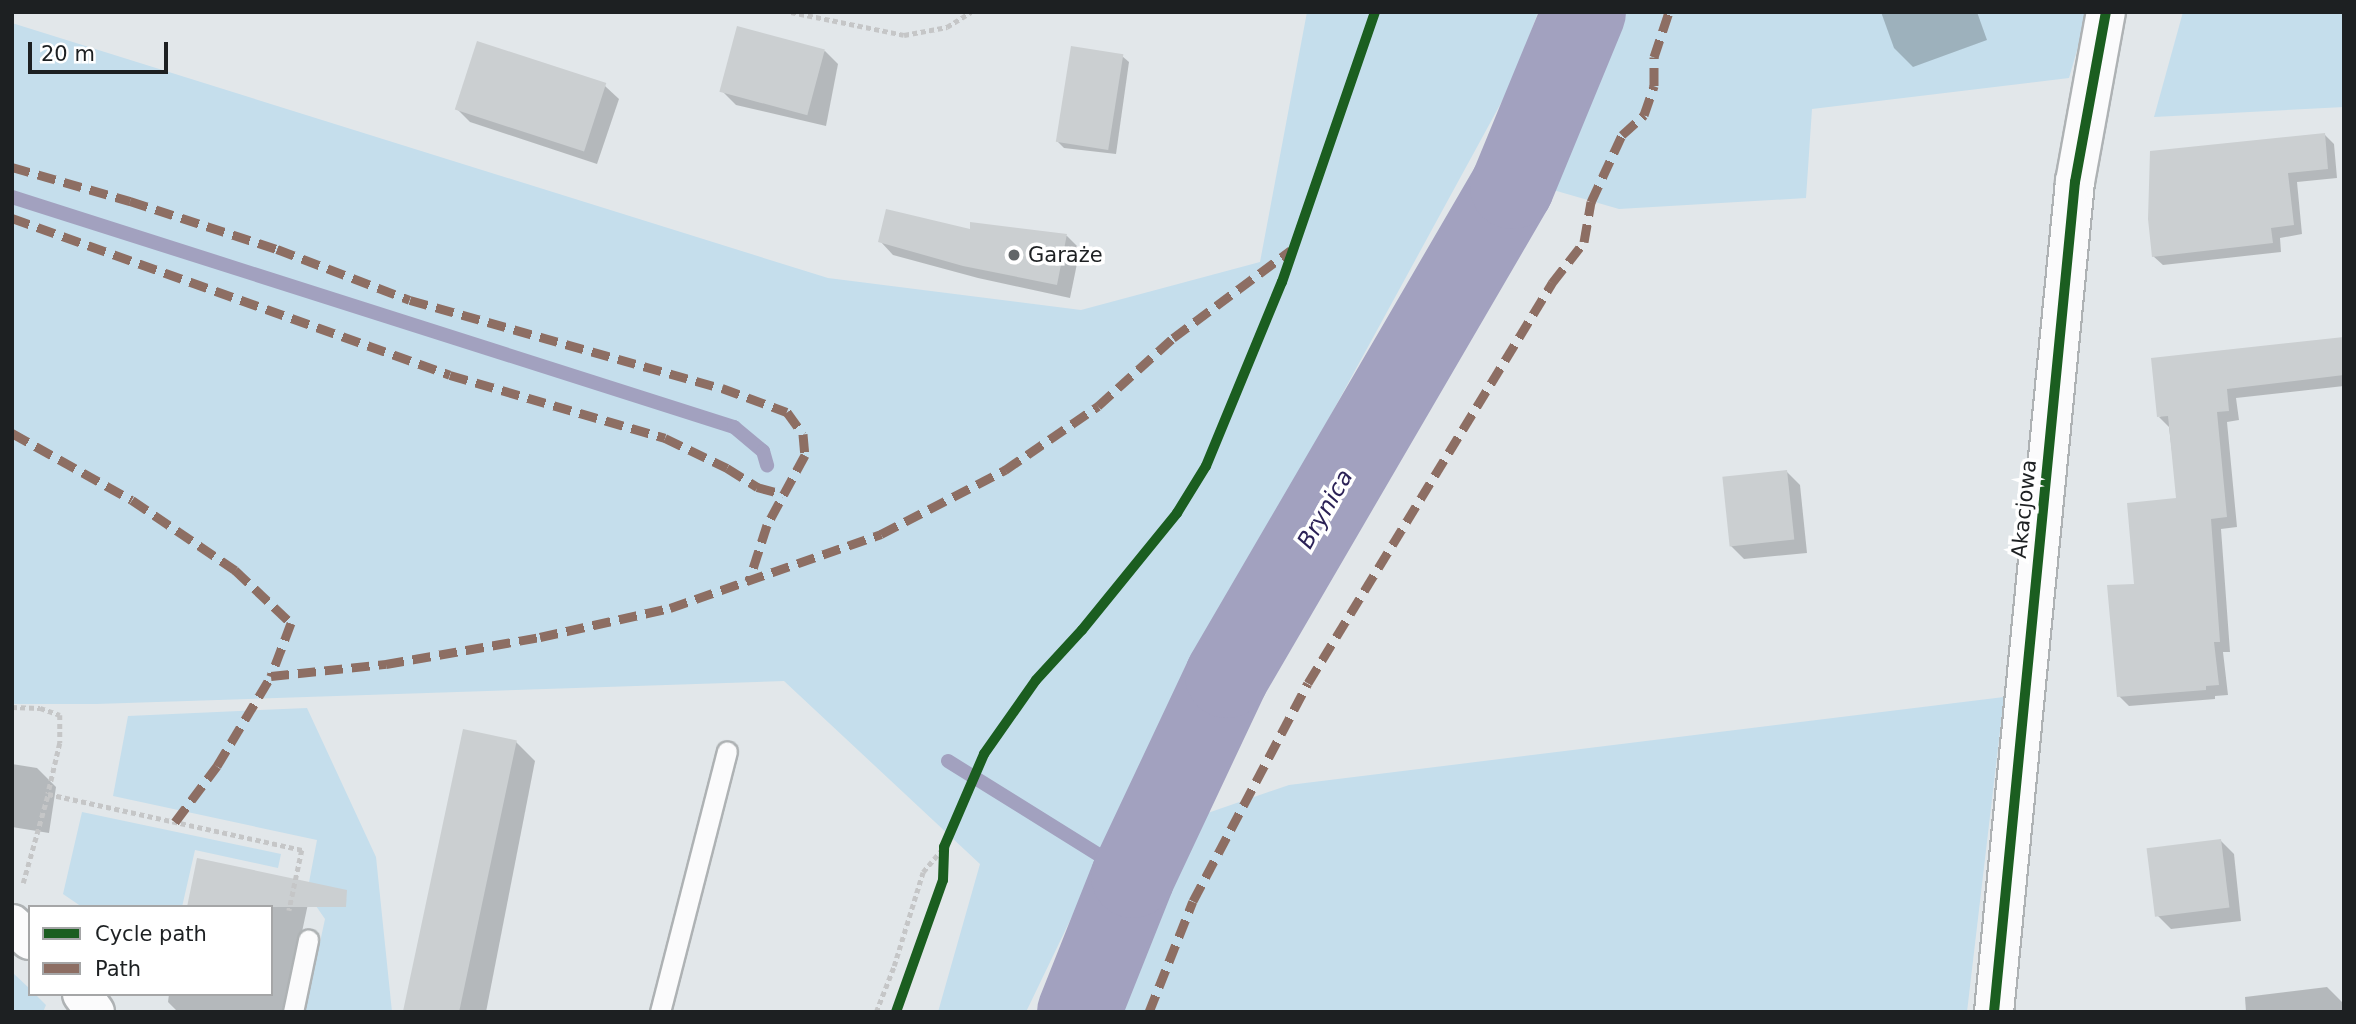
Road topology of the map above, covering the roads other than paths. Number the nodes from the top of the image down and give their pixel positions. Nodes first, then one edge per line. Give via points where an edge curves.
1 (2106, 12) edge
2 (727, 751) dead end
3 (16, 910) edge
4 (28, 936) edge
5 (309, 940) dead end
6 (83, 996) edge
7 (95, 1012) edge
8 (293, 1012) edge
9 (660, 1012) edge
10 (1994, 1012) edge

1 - 10 street, Akacjowa via 2075,182
2 - 9 lane
3 - 4 street
5 - 8 lane
6 - 7 street

